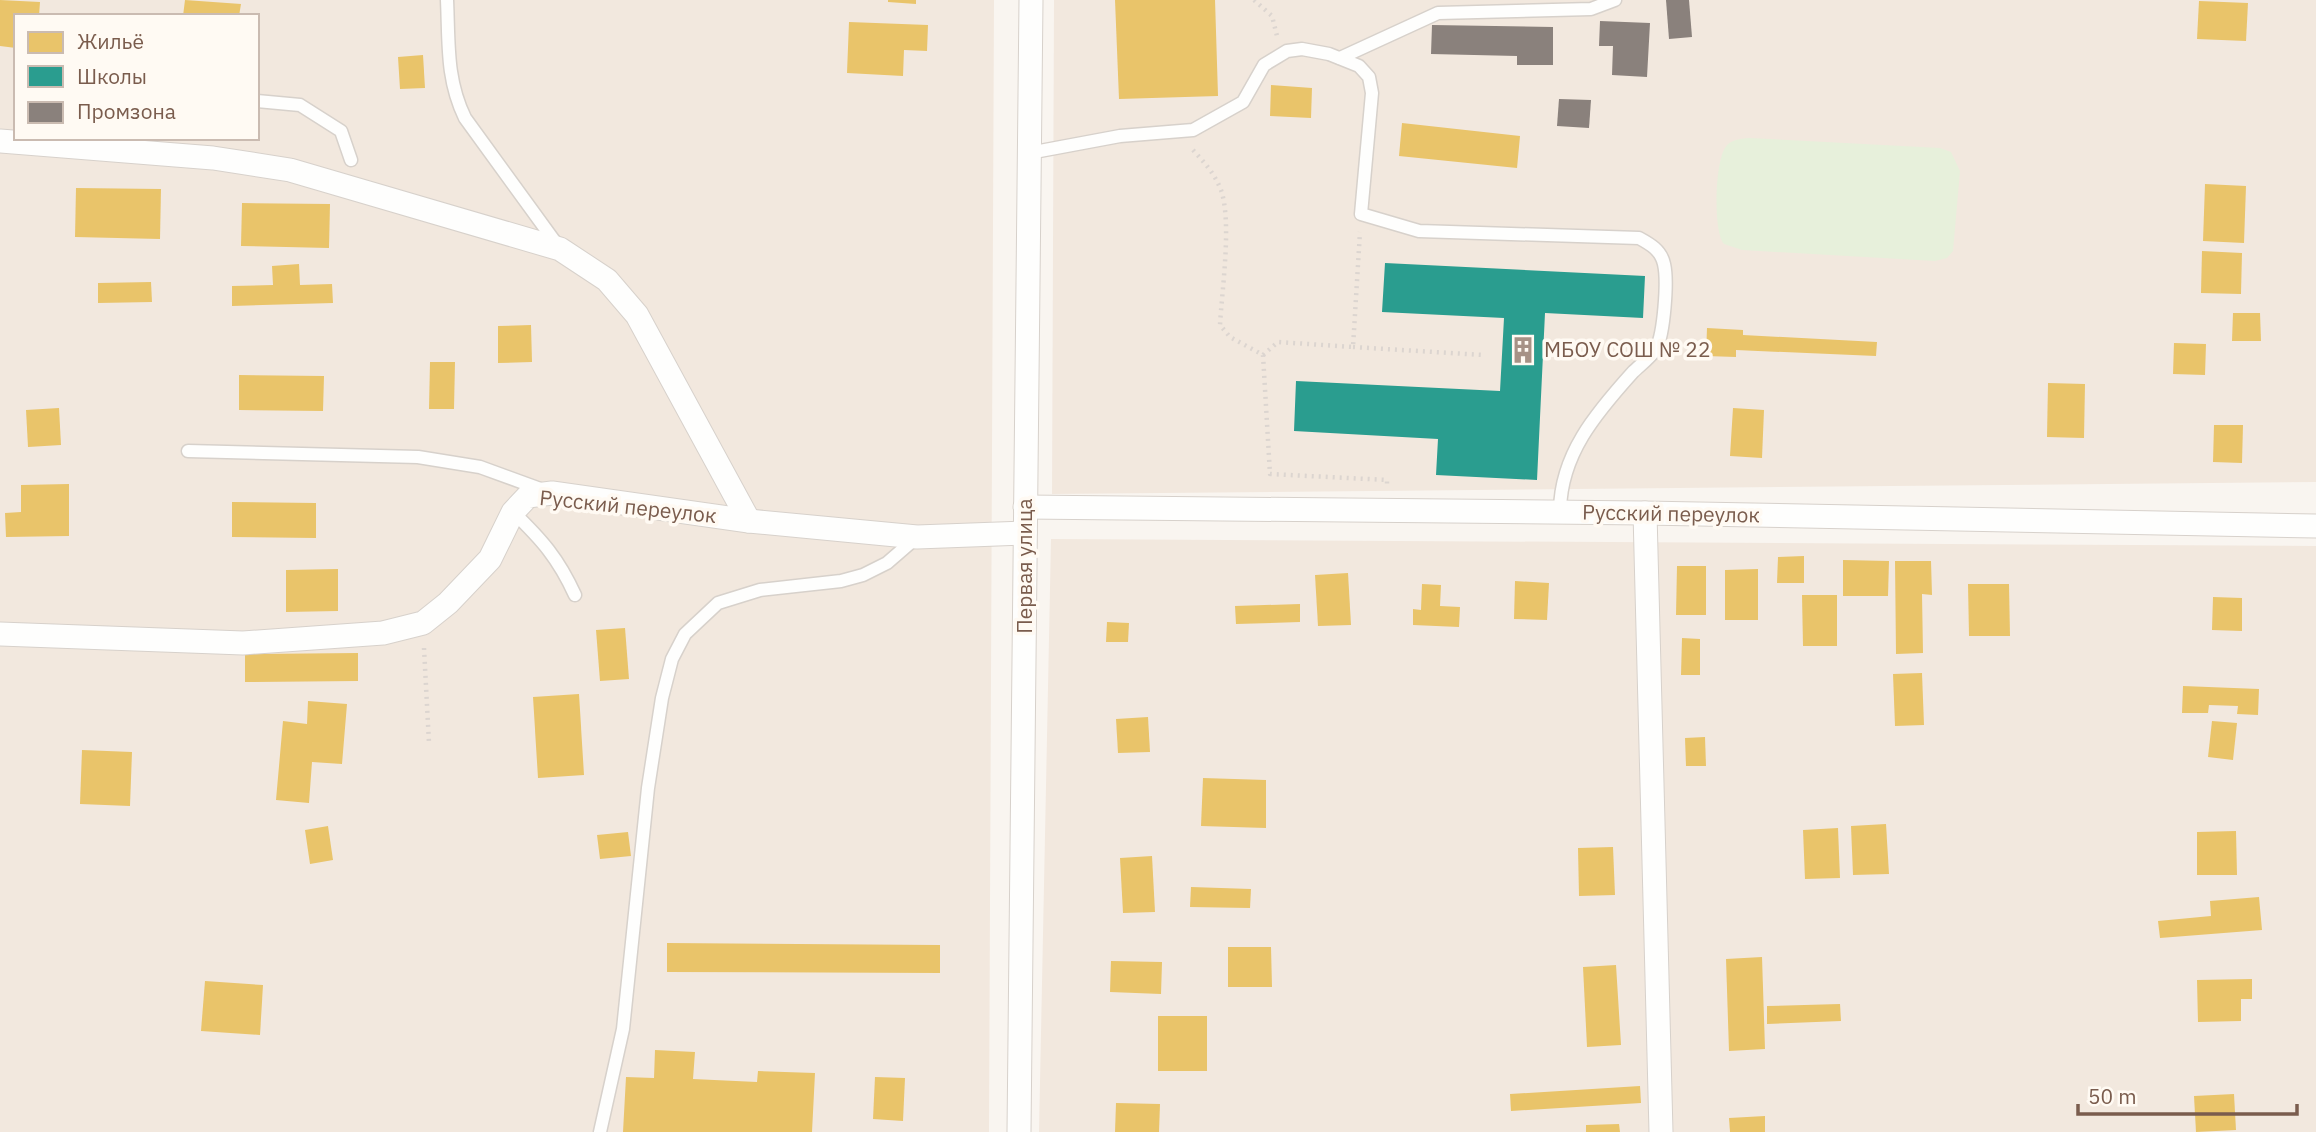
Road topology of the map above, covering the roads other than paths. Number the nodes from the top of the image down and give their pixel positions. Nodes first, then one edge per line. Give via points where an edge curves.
1 (447, 0) edge
2 (1031, 0) edge
3 (1615, 0) edge
4 (1340, 58) junction
5 (259, 101) edge
6 (0, 141) edge
7 (1029, 153) junction
8 (351, 160) dead end
9 (560, 249) junction
10 (188, 451) dead end
11 (552, 493) junction
12 (1026, 507) junction
13 (513, 512) junction
14 (1560, 512) junction
15 (1645, 513) junction
16 (748, 521) junction
17 (2316, 526) edge
18 (1025, 533) junction
19 (917, 537) junction
20 (575, 595) dead end
21 (0, 634) edge
22 (600, 1132) edge
23 (1019, 1132) edge
24 (1661, 1132) edge

1 - 9 lane via 451,85 456,100
2 - 7 street, Первая улица
3 - 4 lane via 1591,9 1438,13
4 - 7 lane via 1302,50 1282,54 1265,65 1243,102 1193,130 1119,136
4 - 14 lane via 1359,66 1369,77 1372,93 1361,214 1419,231 1639,238 1656,247 1664,263 1662,331 1655,350 1591,423 1572,455 1560,486
5 - 8 lane via 300,105 341,131
6 - 9 street via 213,158 290,170
7 - 12 street, Первая улица
9 - 16 street via 607,280 637,314
10 - 11 lane via 418,457 480,467
11 - 13 street, Русский переулок via 528,496
11 - 16 street, Русский переулок
12 - 14 street, Русский переулок
12 - 18 street, Первая улица
13 - 20 lane via 554,554
13 - 21 street, Русский переулок via 490,559 448,603 423,623 383,633 243,643
14 - 15 street, Русский переулок
15 - 17 street, Русский переулок
15 - 24 street
16 - 19 street, Русский переулок
18 - 19 street, Русский переулок
18 - 23 street, Первая улица
19 - 22 lane via 887,563 863,575 760,590 718,603 685,634 672,659 662,698 620,1052

